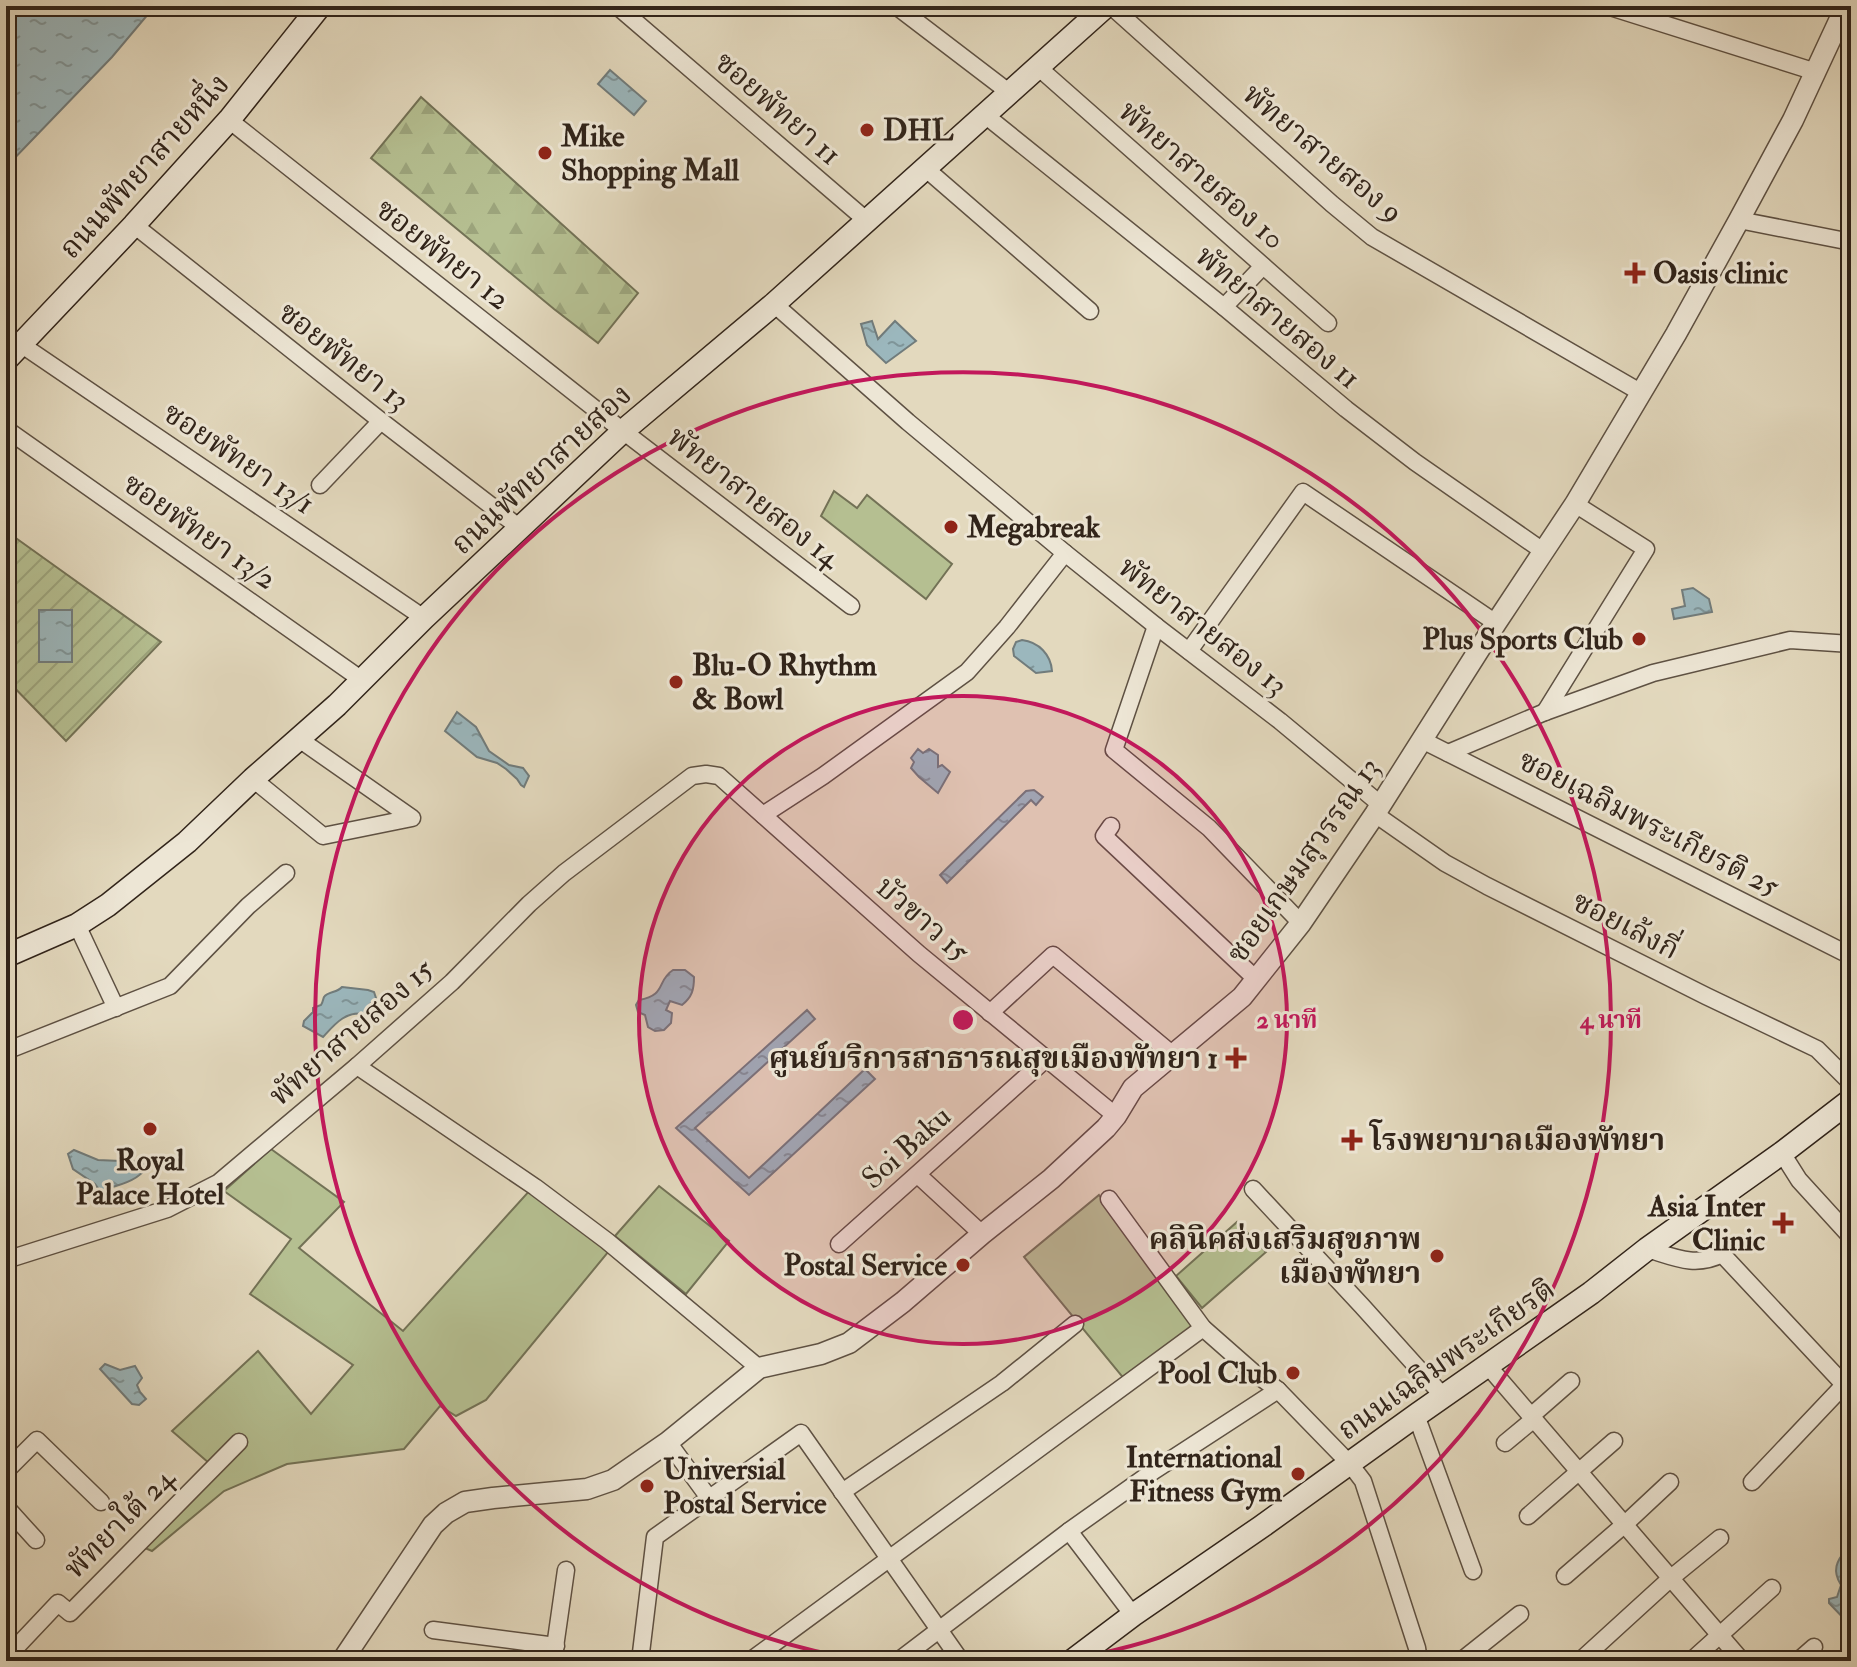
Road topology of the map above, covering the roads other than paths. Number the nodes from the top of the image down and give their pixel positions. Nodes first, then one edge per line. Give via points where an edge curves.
1 (320, 6) edge
2 (617, 6) edge
3 (896, 6) edge
4 (1108, 6) edge
5 (1607, 6) edge
6 (1846, 6) edge
7 (1039, 68) junction
8 (1816, 72) junction
9 (1010, 93) junction
10 (985, 115) junction
11 (229, 120) junction
12 (925, 168) junction
13 (866, 220) junction
14 (1739, 220) junction
15 (134, 225) junction
16 (1851, 242) edge
17 (1263, 266) junction
18 (774, 304) junction
19 (1224, 307) junction
20 (1090, 311) dead end
21 (1328, 323) dead end
22 (14, 352) edge
23 (1640, 392) junction
24 (381, 421) junction
25 (6, 429) edge
26 (623, 431) junction
27 (320, 485) dead end
28 (1575, 504) junction
29 (520, 528) junction
30 (1543, 551) junction
31 (1065, 553) junction
32 (851, 606) dead end
33 (424, 618) junction
34 (1496, 623) junction
35 (1156, 626) junction
36 (1851, 644) edge
37 (1189, 651) junction
38 (362, 680) junction
39 (1545, 712) junction
40 (299, 739) junction
41 (1422, 740) junction
42 (1448, 753) junction
43 (692, 776) joint
44 (253, 779) junction
45 (1378, 809) junction
46 (763, 815) junction
47 (1111, 826) dead end
48 (286, 873) dead end
49 (1301, 923) junction
50 (77, 925) junction
51 (6, 956) edge
52 (1851, 956) edge
53 (1257, 980) junction
54 (116, 1008) junction
55 (990, 1013) junction
56 (6, 1051) edge
57 (1173, 1055) junction
58 (1046, 1059) junction
59 (357, 1066) junction
60 (1851, 1083) edge
61 (1851, 1100) edge
62 (1116, 1116) junction
63 (1782, 1153) junction
64 (918, 1175) junction
65 (1253, 1189) dead end
66 (1109, 1199) dead end
67 (982, 1234) junction
68 (1851, 1237) edge
69 (839, 1244) dead end
70 (1647, 1249) junction
71 (6, 1260) edge
72 (1075, 1324) dead end
73 (1203, 1328) junction
74 (1488, 1366) junction
75 (759, 1368) junction
76 (1571, 1381) dead end
77 (1848, 1389) edge
78 (1278, 1390) junction
79 (1443, 1396) junction
80 (1416, 1415) junction
81 (1532, 1418) junction
82 (1614, 1441) dead end
83 (239, 1442) dead end
84 (668, 1442) junction
85 (1505, 1443) dead end
86 (1350, 1464) junction
87 (6, 1471) edge
88 (1579, 1471) junction
89 (1670, 1482) dead end
90 (1752, 1482) dead end
91 (842, 1492) junction
92 (709, 1498) junction
93 (101, 1502) dead end
94 (6, 1507) edge
95 (1528, 1516) dead end
96 (1625, 1524) junction
97 (1069, 1531) junction
98 (1720, 1538) dead end
99 (36, 1540) dead end
100 (889, 1558) junction
101 (566, 1570) dead end
102 (1473, 1571) dead end
103 (1565, 1576) dead end
104 (1671, 1578) junction
105 (1772, 1588) dead end
106 (1520, 1614) dead end
107 (1133, 1615) junction
108 (938, 1629) junction
109 (433, 1630) dead end
110 (1720, 1635) junction
111 (1814, 1647) dead end
112 (554, 1653) edge
113 (6, 1658) edge
114 (342, 1661) edge
115 (640, 1661) edge
116 (750, 1661) edge
117 (898, 1661) edge
118 (961, 1661) edge
119 (1072, 1661) edge
120 (1419, 1661) edge
121 (1461, 1661) edge
122 (1580, 1661) edge
123 (1691, 1661) edge
124 (1742, 1661) edge
125 (1798, 1661) edge

1 - 11 main road, ถนนพัทยาสายหนึ่ง
2 - 13 street, ซอยพัทยา 11
3 - 9 street
4 - 7 main road, ถนนพัทยาสายสอง
4 - 23 street, พัทยาสายสอง 9 via 1372,237
5 - 8 street
6 - 8 street, ซอยเกษมสุวรรณ 13
7 - 9 main road, ถนนพัทยาสายสอง
7 - 17 street, พัทยาสายสอง 10
8 - 14 street, ซอยเกษมสุวรรณ 13
9 - 10 main road, ถนนพัทยาสายสอง
10 - 12 main road, ถนนพัทยาสายสอง
10 - 19 street, พัทยาสายสอง 11
11 - 15 main road, ถนนพัทยาสายหนึ่ง
11 - 26 street, ซอยพัทยา 12
12 - 13 main road, ถนนพัทยาสายสอง
12 - 20 street
13 - 18 main road, ถนนพัทยาสายสอง
14 - 16 street
14 - 23 street, ซอยเกษมสุวรรณ 13
15 - 22 main road, ถนนพัทยาสายหนึ่ง
15 - 24 street, ซอยพัทยา 13
17 - 19 street
17 - 21 street, พัทยาสายสอง 10
18 - 26 main road, ถนนพัทยาสายสอง
18 - 31 street, พัทยาสายสอง 13
19 - 30 street, พัทยาสายสอง 11 via 1415,462
22 - 33 street, ซอยพัทยา 13/1
23 - 28 street, ซอยเกษมสุวรรณ 13
24 - 27 street
24 - 29 street, ซอยพัทยา 13
25 - 38 street, ซอยพัทยา 13/2
26 - 29 main road, ถนนพัทยาสายสอง
26 - 32 street, พัทยาสายสอง 14
28 - 30 street, ซอยเกษมสุวรรณ 13
28 - 39 street via 1646,549
29 - 33 main road, ถนนพัทยาสายสอง
30 - 34 street, ซอยเกษมสุวรรณ 13
31 - 35 street, พัทยาสายสอง 13
31 - 46 street via 967,672
33 - 38 main road, ถนนพัทยาสายสอง
34 - 37 street via 1303,492
34 - 41 street, ซอยเกษมสุวรรณ 13
35 - 37 street, พัทยาสายสอง 13
35 - 49 street via 1114,750 1209,828
36 - 39 street via 1771,644 1653,673
37 - 45 street, พัทยาสายสอง 13 via 1280,721
38 - 40 main road, ถนนพัทยาสายสอง
39 - 42 street
40 - 44 main road, ถนนพัทยาสายสอง
40 - 44 street via 412,818 323,836
41 - 42 street, ซอยเฉลิมพระเกียรติ 25
41 - 45 street, ซอยเกษมสุวรรณ 13
42 - 52 street, ซอยเฉลิมพระเกียรติ 25
43 - 46 street, บัวขาว 15 via 719,776
43 - 59 street, พัทยาสายสอง 15 via 564,873
44 - 50 main road, ถนนพัทยาสายสอง via 174,853
45 - 49 street, ซอยเกษมสุวรรณ 13
45 - 60 street, ซอยเล้งกี่ via 1445,863 1817,1049
46 - 55 street, บัวขาว 15
47 - 53 street via 1104,836
48 - 54 street via 170,986
49 - 53 street, ซอยเกษมสุวรรณ 13
50 - 51 main road, ถนนพัทยาสายสอง
50 - 54 street
53 - 57 street, ซอยเกษมสุวรรณ 13
54 - 56 street
55 - 57 street via 1053,955
55 - 58 street, บัวขาว 15
57 - 62 street, ซอยเกษมสุวรรณ 13 via 1133,1088
58 - 62 street, บัวขาว 15
58 - 64 street, Soi Baku
59 - 71 street, พัทยาสายสอง 15 via 218,1183 167,1209
59 - 75 street via 607,1241
61 - 63 main road, ถนนเฉลิมพระเกียรติ
62 - 67 street, ซอยเกษมสุวรรณ 13 via 1051,1179
63 - 68 street via 1799,1180
63 - 70 main road, ถนนเฉลิมพระเกียรติ
64 - 67 street
64 - 69 street, Soi Baku
65 - 79 street
66 - 73 street
67 - 75 street, ซอยเกษมสุวรรณ 13 via 849,1343
70 - 74 main road, ถนนเฉลิมพระเกียรติ
70 - 77 street via 1693,1262 1722,1254
72 - 91 street via 1002,1383
73 - 78 street
73 - 100 street
74 - 79 main road, ถนนเฉลิมพระเกียรติ
74 - 81 street
75 - 84 street, ซอยเกษมสุวรรณ 13
76 - 81 street
77 - 90 street
78 - 86 street
78 - 97 street
79 - 80 main road, ถนนเฉลิมพระเกียรติ
80 - 86 main road, ถนนเฉลิมพระเกียรติ
80 - 102 street
81 - 85 street
81 - 88 street
82 - 88 street
83 - 113 street, พัทยาใต้ 24 via 70,1613 58,1603
84 - 92 street
84 - 114 street, ซอยเกษมสุวรรณ 13 via 613,1480 587,1489 465,1502 446,1513
86 - 107 main road, ถนนเฉลิมพระเกียรติ
86 - 120 street via 1363,1481
87 - 93 street via 37,1440
88 - 95 street
88 - 96 street
89 - 96 street
91 - 92 street via 801,1433
91 - 100 street
92 - 115 street via 655,1537
94 - 99 street
96 - 103 street
96 - 104 street
97 - 107 street
97 - 108 street
98 - 104 street
100 - 108 street
100 - 116 street
101 - 112 street
104 - 110 street
104 - 122 street
105 - 110 street
106 - 121 street
107 - 119 main road, ถนนเฉลิมพระเกียรติ
108 - 117 street
108 - 118 street
109 - 112 street
110 - 123 street
110 - 124 street
111 - 125 street

